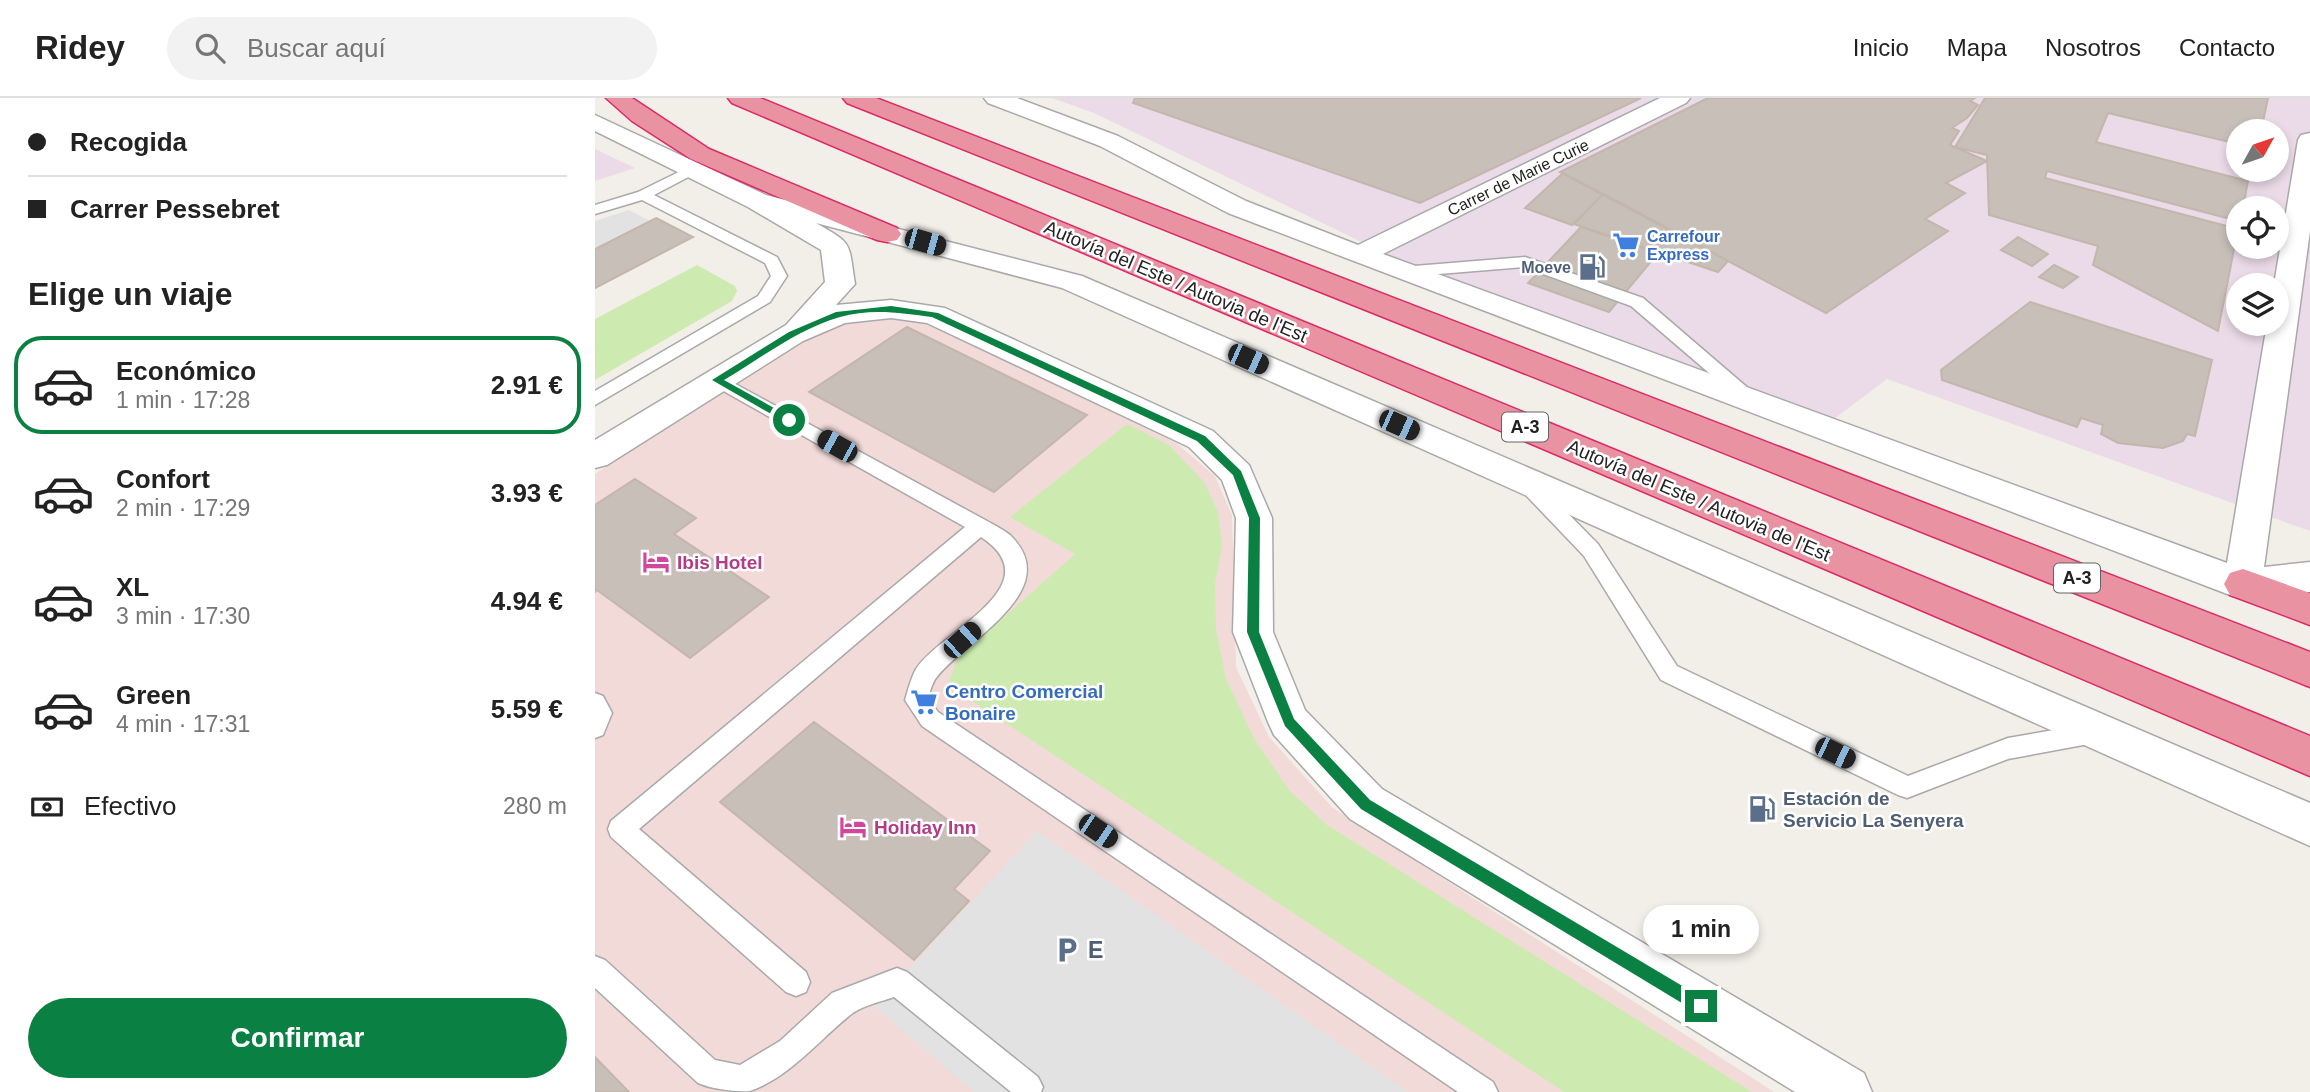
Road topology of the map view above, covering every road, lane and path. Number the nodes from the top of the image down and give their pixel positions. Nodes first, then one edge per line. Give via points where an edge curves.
1 (618, 98) edge
2 (740, 98) edge
3 (855, 98) edge
4 (996, 98) edge
5 (1678, 98) edge
6 (1069, 102) dead end
7 (1037, 113) junction
8 (595, 122) edge
9 (2310, 140) edge
10 (693, 169) junction
11 (643, 195) junction
12 (757, 201) junction
13 (595, 210) edge
14 (887, 234) junction
15 (1359, 255) junction
16 (1402, 272) junction
17 (792, 334) junction
18 (717, 380) junction
19 (595, 399) edge
20 (1754, 402) junction
21 (595, 456) edge
22 (1524, 481) junction
23 (980, 526) junction
24 (2310, 577) edge
25 (2243, 584) junction
26 (2310, 609) edge
27 (2226, 636) junction
28 (2310, 661) edge
29 (2310, 670) edge
30 (595, 703) edge
31 (595, 727) edge
32 (2099, 732) junction
33 (2310, 756) edge
34 (2310, 825) edge
35 (595, 970) edge
36 (796, 982) dead end
37 (1028, 1087) dead end
38 (1483, 1092) edge
39 (1845, 1092) edge

1 - 14 highway via 700,154
2 - 33 highway, Autovía del Este / Autovia de l'Est / A-3
3 - 27 highway, A-3
4 - 7 street
5 - 15 street, Carrer de Marie Curie
6 - 7 street
7 - 15 street via 1109,141 1237,207
8 - 10 street
9 - 25 street
10 - 11 lane
10 - 12 street
11 - 13 lane
11 - 19 lane via 772,260 779,276 764,299
12 - 14 street
12 - 17 street via 835,246 840,284
14 - 22 street via 1072,282
15 - 16 street
16 - 20 street
16 - 20 lane via 1525,261 1637,302
17 - 18 street
17 - 39 street via 839,314 891,309 935,315 1201,439 1237,474 1254,518 1253,632 1289,722 1366,804
18 - 21 street
18 - 23 lane
20 - 25 street
22 - 32 street
22 - 32 lane via 1591,550 1669,673 1907,787 2008,749
23 - 36 lane via 620,829
23 - 38 lane via 1003,541 1016,561 1016,582 999,606 925,674 916,700 930,719
24 - 25 street
25 - 26 highway
27 - 28 highway
27 - 29 highway, A-3
30 - 31 lane via 601,713
32 - 34 street
35 - 37 lane via 708,1073 742,1080 790,1051 842,1003 897,982

